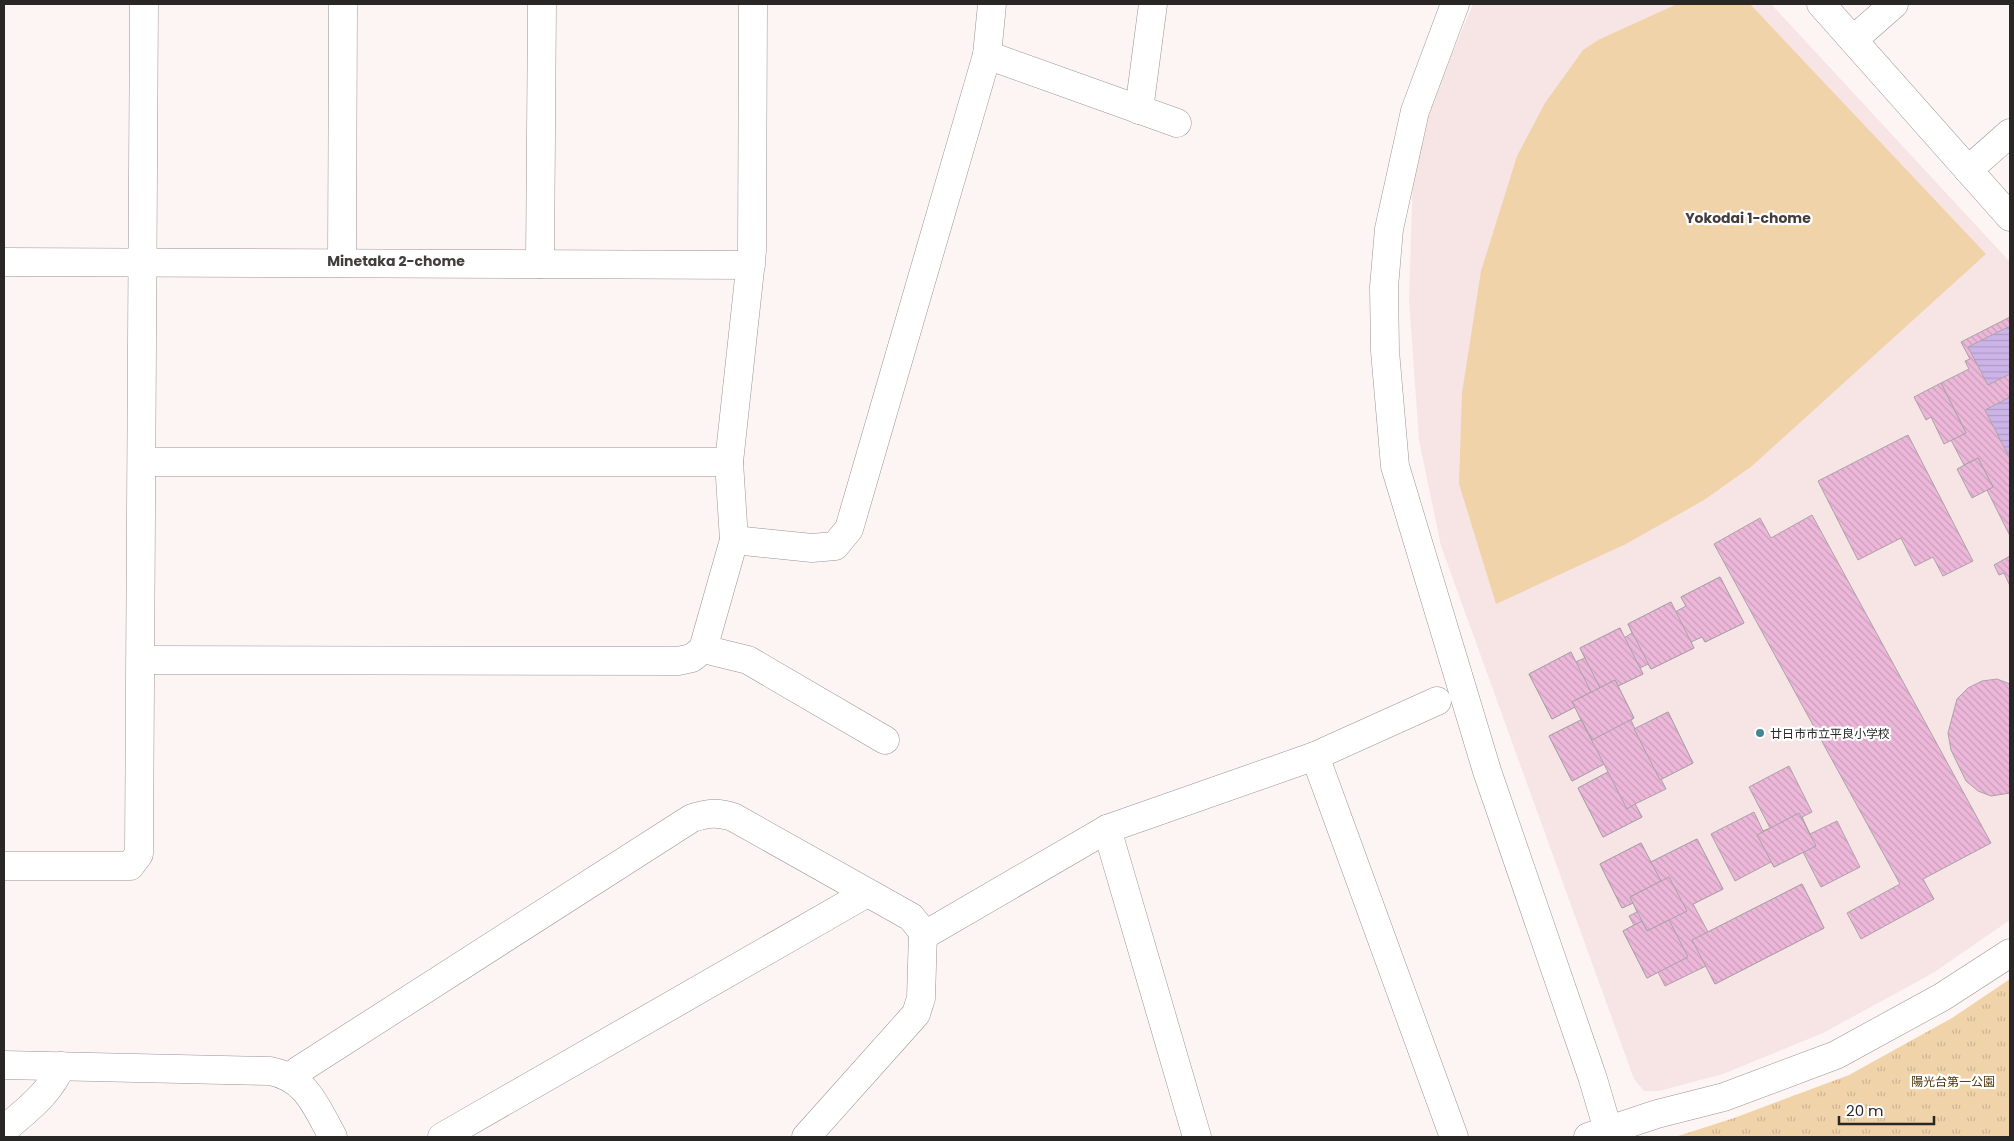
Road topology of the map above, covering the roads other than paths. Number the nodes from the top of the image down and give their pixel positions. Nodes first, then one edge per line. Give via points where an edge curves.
1 (144, 4) edge
2 (343, 4) edge
3 (542, 4) edge
4 (753, 4) edge
5 (992, 4) edge
6 (1153, 4) edge
7 (1456, 4) edge
8 (1821, 4) edge
9 (1894, 4) edge
10 (1853, 40) junction
11 (987, 55) junction
12 (1139, 110) junction
13 (1177, 123) dead end
14 (2010, 133) edge
15 (1968, 170) junction
16 (2010, 217) edge
17 (4, 262) edge
18 (143, 262) junction
19 (342, 263) junction
20 (540, 264) junction
21 (751, 265) junction
22 (142, 462) junction
23 (729, 462) junction
24 (734, 540) junction
25 (702, 648) junction
26 (142, 660) junction
27 (1437, 701) dead end
28 (885, 740) dead end
29 (1315, 756) junction
30 (1107, 829) junction
31 (4, 866) edge
32 (867, 893) junction
33 (923, 936) junction
34 (2010, 953) edge
35 (4, 1065) edge
36 (61, 1066) junction
37 (291, 1077) junction
38 (4, 1130) edge
39 (1602, 1135) edge
40 (333, 1137) edge
41 (442, 1137) edge
42 (806, 1137) edge
43 (1197, 1137) edge
44 (1454, 1137) edge

1 - 18 street
2 - 19 street
3 - 20 street
4 - 21 street
5 - 11 street
6 - 12 street
7 - 39 street via 1414,111 1390,228 1384,287 1385,342 1395,466 1487,771 1593,1079
8 - 10 street
9 - 10 street
10 - 15 street
11 - 12 street
11 - 24 street via 849,528 835,546 812,548
12 - 13 street
14 - 15 street
15 - 16 street
17 - 18 street
18 - 19 street
18 - 22 street
19 - 20 street
20 - 21 street
21 - 23 street
22 - 23 street
22 - 26 street
23 - 24 street
24 - 25 street
25 - 26 street via 692,658 678,661
25 - 28 street via 748,660
26 - 31 street via 139,854 130,866
27 - 29 street
29 - 30 street
29 - 44 street
30 - 33 street
30 - 43 street
32 - 33 street via 911,917
32 - 37 street via 733,817 706,813 684,824
32 - 41 street
33 - 42 street via 921,998 916,1014
34 - 39 street via 1942,997 1836,1055 1724,1097 1657,1114
35 - 36 street
36 - 37 street via 270,1071
36 - 38 street via 44,1094
37 - 40 street via 308,1093

